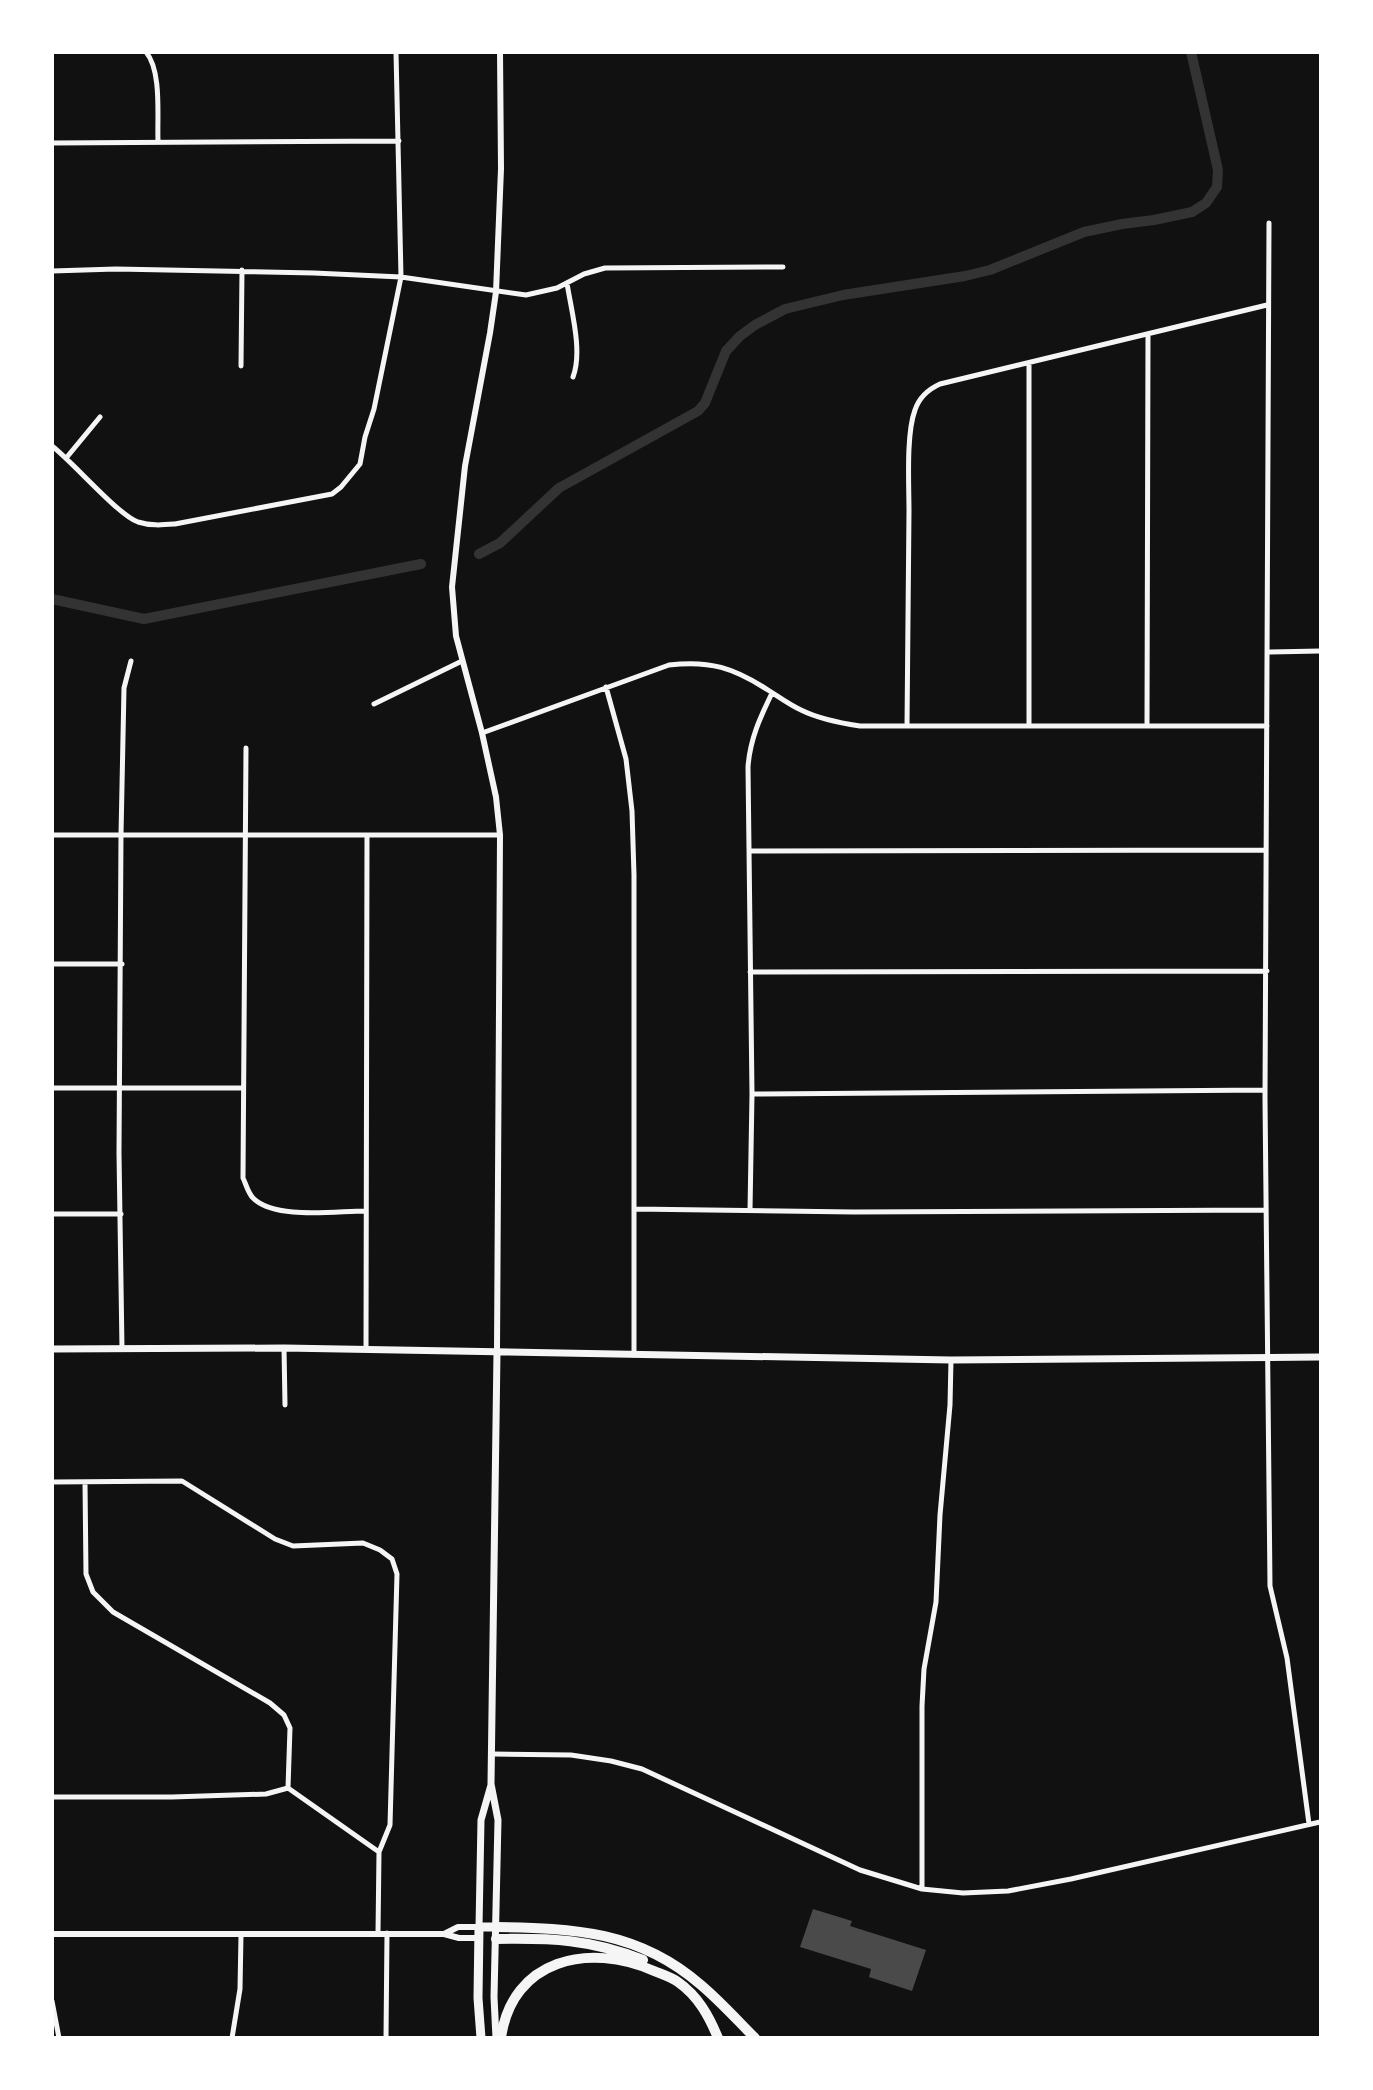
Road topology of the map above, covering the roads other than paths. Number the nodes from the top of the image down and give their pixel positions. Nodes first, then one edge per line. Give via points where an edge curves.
1 (146, 52) edge
2 (396, 52) edge
3 (500, 52) edge
4 (158, 141) junction
5 (399, 141) junction
6 (52, 143) edge
7 (1269, 223) dead end
8 (783, 267) dead end
9 (242, 270) junction
10 (52, 271) edge
11 (401, 277) junction
12 (567, 282) junction
13 (496, 292) junction
14 (1267, 305) junction
15 (1148, 334) junction
16 (1029, 365) junction
17 (241, 366) dead end
18 (573, 377) dead end
19 (100, 417) dead end
20 (52, 446) edge
21 (67, 457) junction
22 (1321, 651) edge
23 (1267, 652) junction
24 (462, 661) junction
25 (131, 662) dead end
26 (606, 687) junction
27 (772, 693) junction
28 (374, 704) dead end
29 (1029, 725) junction
30 (1147, 725) junction
31 (907, 726) junction
32 (1267, 726) junction
33 (482, 733) junction
34 (246, 748) dead end
35 (246, 834) junction
36 (52, 835) edge
37 (121, 835) junction
38 (500, 835) junction
39 (367, 836) junction
40 (1266, 850) junction
41 (749, 851) junction
42 (52, 964) edge
43 (121, 964) junction
44 (1266, 971) junction
45 (750, 972) junction
46 (52, 1088) edge
47 (120, 1088) junction
48 (243, 1088) junction
49 (1265, 1090) junction
50 (752, 1094) junction
51 (634, 1209) junction
52 (750, 1210) junction
53 (1265, 1210) junction
54 (365, 1212) junction
55 (52, 1214) edge
56 (121, 1214) junction
57 (284, 1348) junction
58 (52, 1349) edge
59 (122, 1349) junction
60 (366, 1349) junction
61 (498, 1352) junction
62 (634, 1355) junction
63 (1266, 1357) junction
64 (1321, 1357) edge
65 (951, 1360) junction
66 (285, 1405) dead end
67 (52, 1482) edge
68 (85, 1482) junction
69 (492, 1754) junction
70 (491, 1784) junction
71 (288, 1788) junction
72 (52, 1797) edge
73 (1321, 1822) edge
74 (1309, 1824) junction
75 (379, 1853) junction
76 (922, 1889) junction
77 (479, 1927) junction
78 (496, 1927) junction
79 (378, 1933) junction
80 (387, 1933) junction
81 (52, 1934) edge
82 (241, 1934) junction
83 (444, 1934) junction
84 (479, 1938) junction
85 (496, 1939) junction
86 (677, 1982) junction
87 (52, 2000) edge
88 (59, 2038) edge
89 (232, 2038) edge
90 (386, 2038) edge
91 (481, 2038) edge
92 (498, 2038) edge
93 (718, 2038) edge
94 (755, 2038) edge

1 - 4 street via 156,73
2 - 5 street
3 - 13 street
4 - 5 street
4 - 6 street
5 - 11 street
7 - 14 street
8 - 12 street via 605,268
9 - 10 street
9 - 11 street
9 - 17 street
11 - 13 street
11 - 21 street via 359,464 332,494 155,526 134,521
12 - 13 street via 542,293
12 - 18 street via 577,351
13 - 24 street via 464,466 457,532 453,595
14 - 15 street
14 - 23 street
15 - 16 street
15 - 30 street
16 - 29 street
16 - 31 street via 932,388 914,411
19 - 21 street
20 - 21 street
22 - 23 street
23 - 32 street
24 - 28 street
24 - 33 street
25 - 37 street via 124,688
26 - 27 street via 669,666 704,664 743,674
26 - 33 street
26 - 51 street via 626,759 632,811
27 - 31 street via 800,710 836,722
27 - 41 street via 749,751
29 - 30 street
29 - 31 street
30 - 32 street
32 - 40 street
33 - 38 street
34 - 35 street
35 - 37 street
35 - 39 street
35 - 48 street
36 - 37 street
37 - 43 street
38 - 39 street
38 - 61 street
39 - 54 street
40 - 41 street
40 - 44 street
41 - 45 street
42 - 43 street
43 - 47 street
44 - 45 street
44 - 49 street
45 - 50 street
46 - 47 street
47 - 48 street
47 - 56 street
48 - 54 street via 243,1178 251,1197 280,1212
49 - 50 street
49 - 53 street
50 - 52 street
51 - 52 street
51 - 62 street
52 - 53 street
53 - 63 street
54 - 60 street
55 - 56 street
56 - 59 street
57 - 59 main road
57 - 60 main road
57 - 66 street
58 - 59 main road
60 - 61 main road
61 - 62 main road
61 - 69 main road
62 - 65 main road
63 - 64 main road
63 - 65 main road
63 - 74 street via 1270,1586 1287,1658
65 - 76 street via 936,1602 924,1669
67 - 68 street
68 - 71 street via 86,1574 93,1592 113,1612 284,1715 290,1728
68 - 75 street via 182,1481 293,1546 363,1543 392,1559 397,1574 390,1825
69 - 70 main road
69 - 76 street via 571,1755 642,1769 860,1870
70 - 77 main road via 481,1820
70 - 78 main road via 498,1820
71 - 72 street via 267,1794
71 - 75 street
73 - 74 street
74 - 76 street via 1008,1891
75 - 79 street
77 - 78 highway
77 - 83 street via 458,1927
77 - 84 highway
78 - 85 main road
78 - 94 highway via 576,1930 635,1944 701,1984
79 - 80 street
79 - 82 street
80 - 83 street
80 - 90 street
81 - 82 street
82 - 89 street via 240,1989
83 - 84 street
84 - 85 main road
84 - 91 highway
85 - 86 highway via 603,1946 647,1962
85 - 92 main road via 494,2020
86 - 92 highway via 604,1957 566,1960 547,1967 518,1992
86 - 93 highway via 696,1998
87 - 88 street

